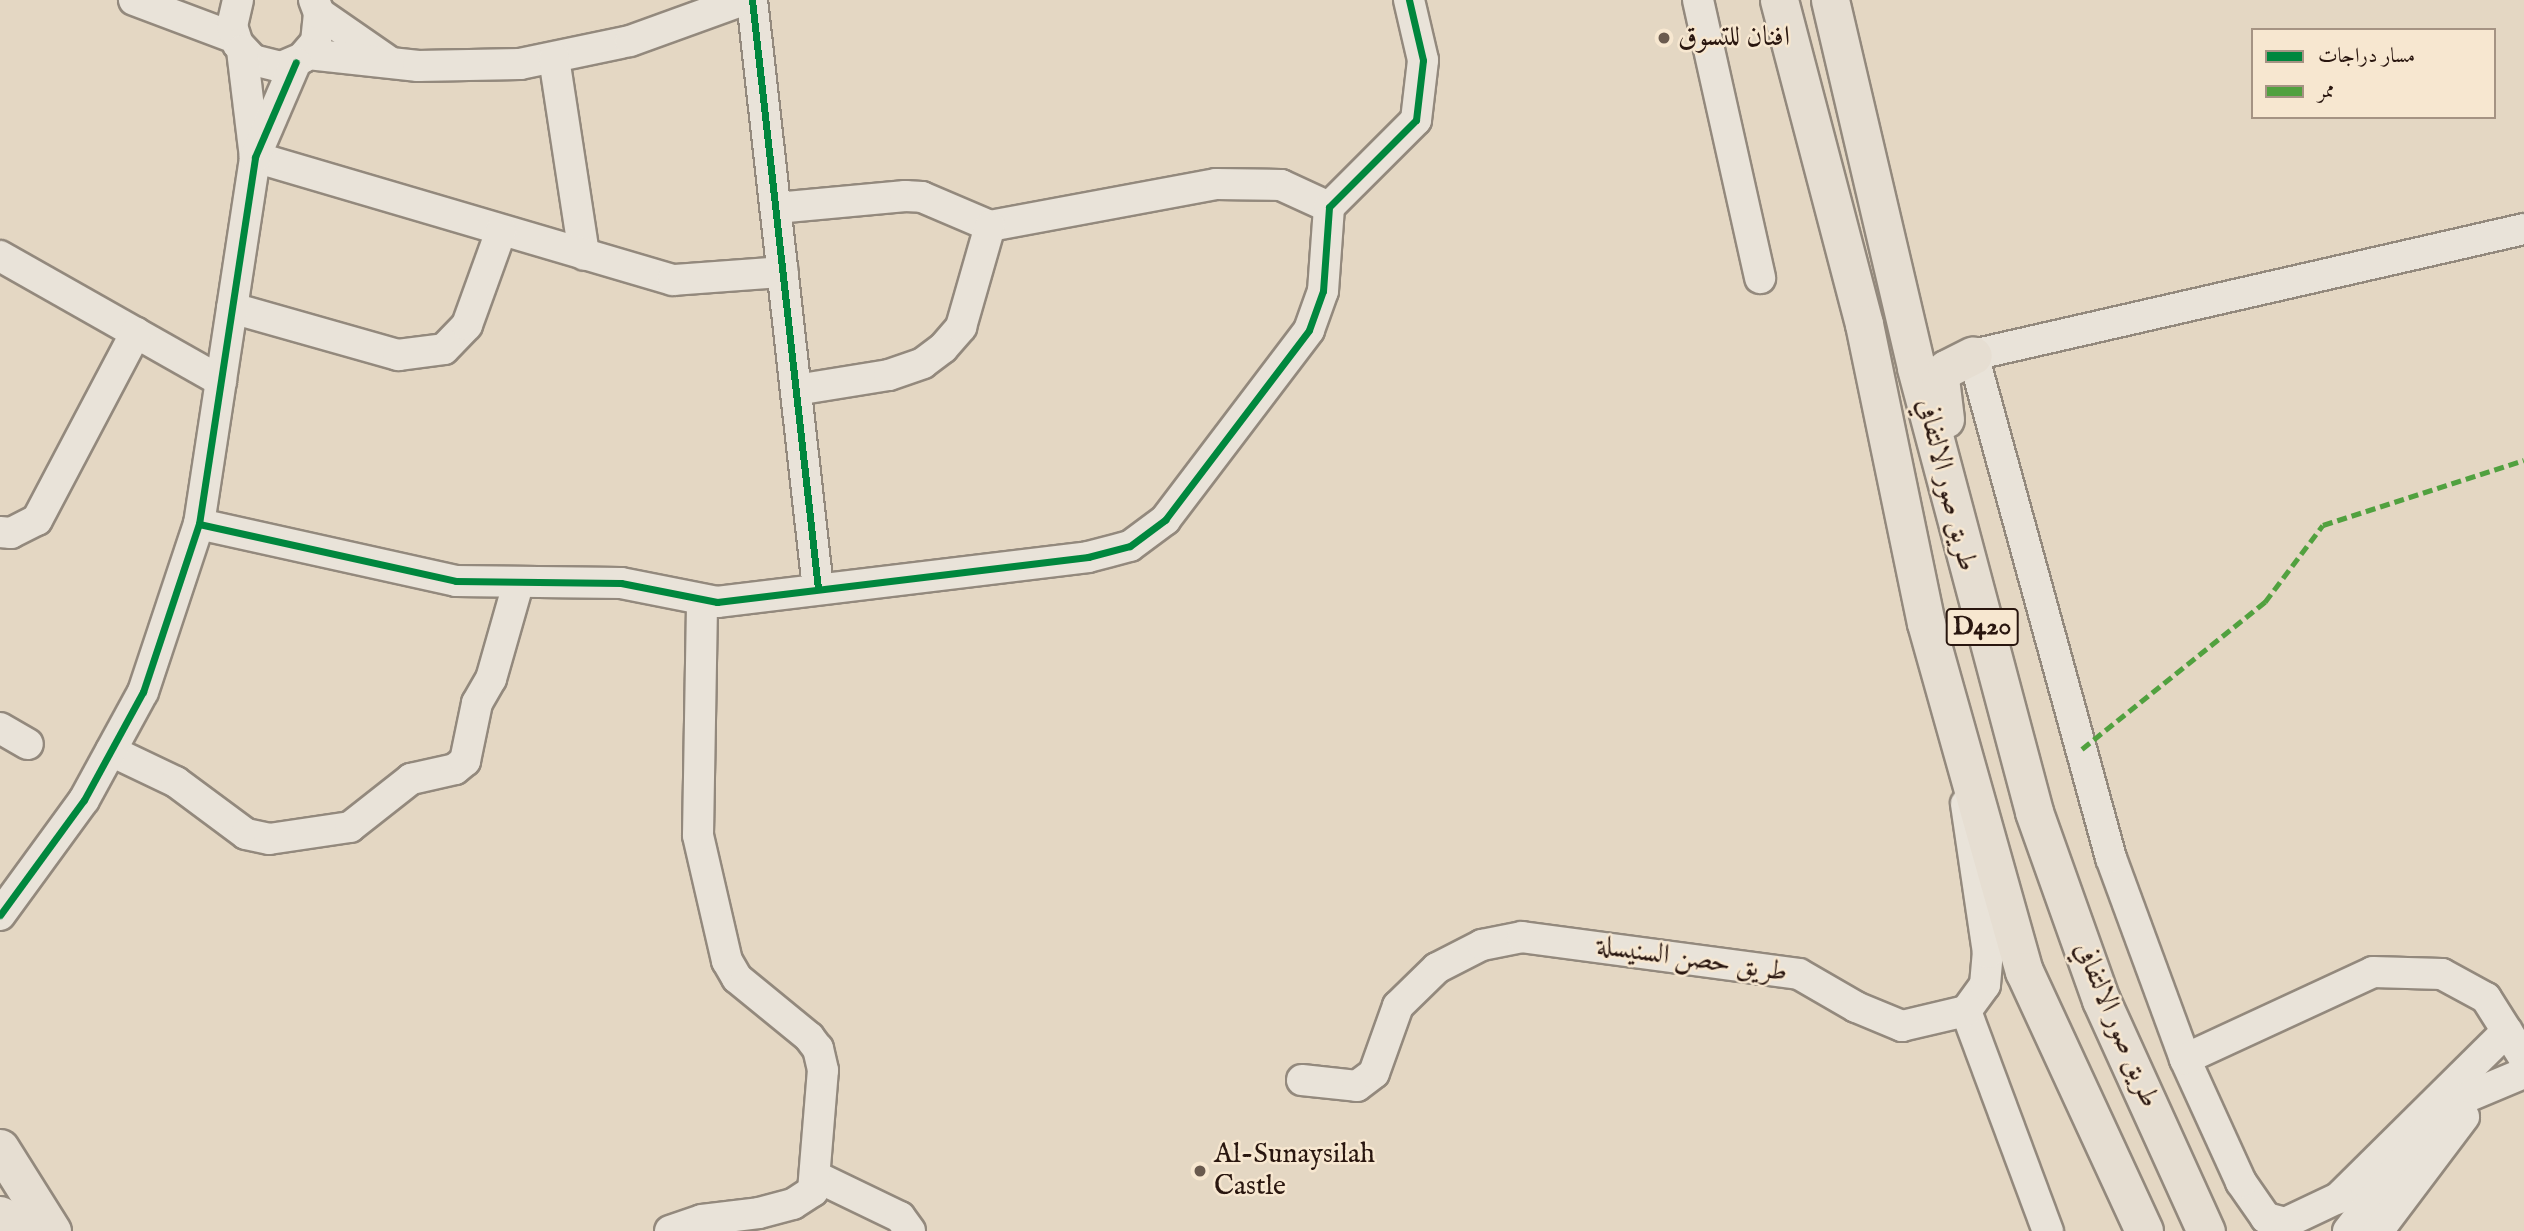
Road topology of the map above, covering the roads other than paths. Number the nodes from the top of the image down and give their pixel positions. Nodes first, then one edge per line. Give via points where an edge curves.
1 (134, 0) edge
2 (238, 0) edge
3 (752, 0) edge
4 (1409, 0) edge
5 (1698, 0) edge
6 (1779, 0) edge
7 (1830, 0) edge
8 (727, 3) edge
9 (317, 7) edge
10 (238, 44) junction
11 (302, 58) junction
12 (554, 58) junction
13 (391, 64) junction
14 (255, 157) junction
15 (1329, 207) junction
16 (776, 208) junction
17 (989, 226) junction
18 (2524, 229) edge
19 (501, 231) junction
20 (1886, 234) junction
21 (584, 254) junction
22 (0, 256) edge
23 (783, 272) junction
24 (1760, 278) dead end
25 (232, 307) junction
26 (136, 332) junction
27 (1973, 355) junction
28 (221, 381) junction
29 (796, 390) junction
30 (199, 524) junction
31 (0, 532) edge
32 (1964, 557) junction
33 (518, 584) junction
34 (818, 588) junction
35 (702, 601) junction
36 (0, 728) edge
37 (28, 744) dead end
38 (111, 751) junction
39 (1962, 760) junction
40 (0, 915) edge
41 (1966, 1011) junction
42 (2507, 1031) junction
43 (2524, 1058) edge
44 (2185, 1059) junction
45 (2513, 1077) edge
46 (1302, 1080) dead end
47 (0, 1148) edge
48 (817, 1177) junction
49 (0, 1215) edge
50 (2199, 1216) edge
51 (23, 1231) edge
52 (52, 1231) edge
53 (670, 1231) edge
54 (910, 1231) edge
55 (2048, 1231) edge
56 (2144, 1231) edge
57 (2225, 1231) edge
58 (2348, 1231) edge
59 (2378, 1231) edge

1 - 10 street
2 - 10 street via 233,15
3 - 16 street
4 - 15 street via 1423,60 1416,120
5 - 24 street
6 - 39 main road, طريق صور الالتفافي / D420 via 1864,324 1926,623
7 - 20 main road, طريق صور الالتفافي / D420
8 - 12 street via 630,41
9 - 11 street via 318,35
9 - 13 street
10 - 11 street via 267,66
10 - 14 street
11 - 13 street
11 - 14 street
12 - 13 street via 487,67
12 - 21 street
14 - 19 street
14 - 25 street
15 - 17 street via 1281,185 1216,184
15 - 34 street via 1323,291 1309,330 1155,530 1130,546 1102,555
16 - 17 street via 922,197
16 - 23 street
17 - 29 street via 961,327 943,348 923,363 889,375
18 - 27 street
19 - 21 street
19 - 25 street via 467,325 444,349 398,355
20 - 27 main road via 1920,323 1936,342
20 - 32 main road, طريق صور الالتفافي / D420
21 - 23 street via 673,280
22 - 26 street
23 - 29 street
25 - 28 street
26 - 28 street
26 - 31 street via 37,520 11,534
27 - 32 main road via 1946,369 1938,386 1966,513
27 - 44 street via 2111,859
28 - 30 street
29 - 34 street
30 - 33 street via 456,581
30 - 38 street via 143,692
32 - 50 main road, طريق صور الالتفافي / D420 via 2034,812 2101,1000
33 - 35 street via 621,583
33 - 38 street via 491,679 477,703 465,761 455,769 411,779 350,827 269,839 246,834 176,782
34 - 35 street
35 - 48 street via 698,835 727,961 737,978 818,1049 823,1070
36 - 37 street
38 - 40 street via 84,800
39 - 41 street via 1968,839 1988,953 1985,985
39 - 56 main road, طريق صور الالتفافي / D420 via 2024,971
41 - 46 street, طريق حصن السنيسلة via 1902,1026 1856,1007 1799,974 1522,937 1482,945 1437,968 1398,1006 1374,1073 1357,1086
41 - 55 street
42 - 43 street
42 - 44 street via 2486,998 2442,974 2373,972
42 - 44 street via 2338,1198 2285,1223 2266,1218 2241,1182
45 - 58 street via 2467,1097 2435,1120
45 - 59 street via 2443,1141
47 - 52 main road
48 - 53 street via 813,1191 793,1204 702,1220
48 - 54 street via 900,1217
49 - 51 main road
50 - 57 main road

